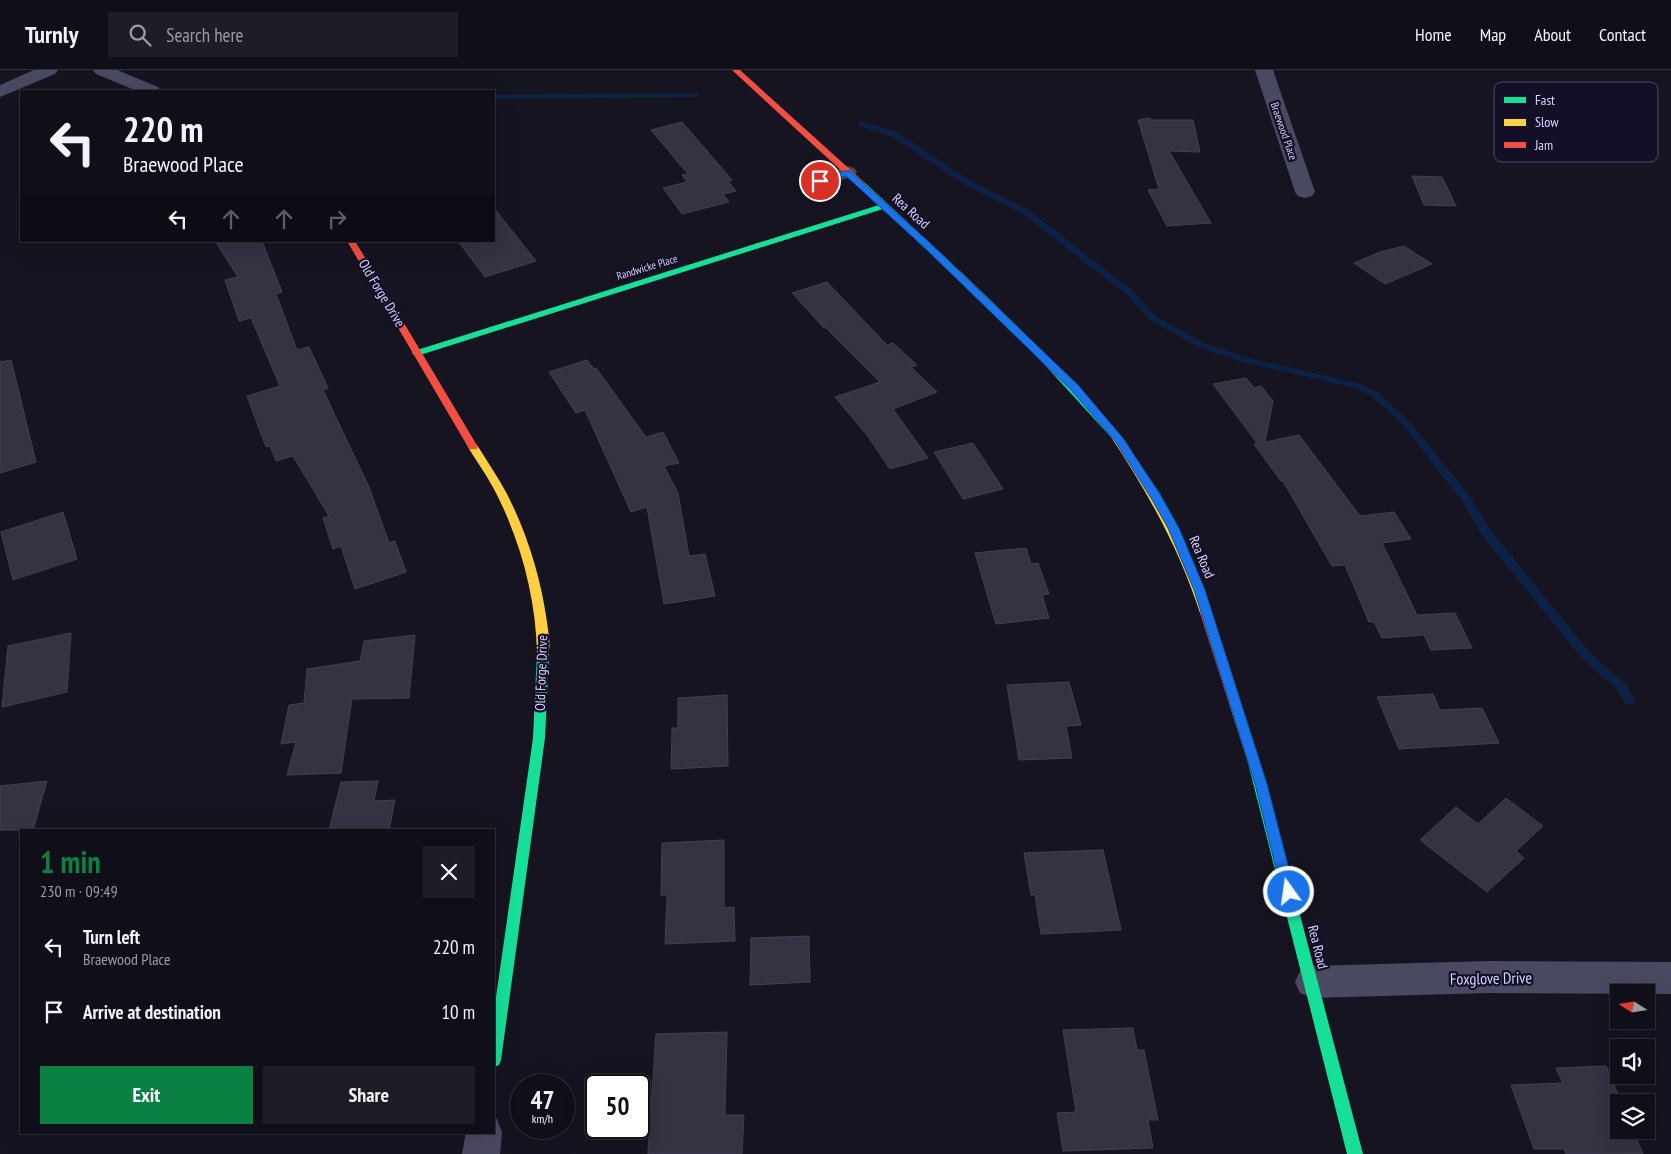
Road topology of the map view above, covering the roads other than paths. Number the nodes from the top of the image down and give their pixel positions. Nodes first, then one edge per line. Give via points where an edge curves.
1 (49, 70) edge
2 (102, 70) edge
3 (736, 70) edge
4 (1264, 70) edge
5 (150, 90) edge
6 (0, 92) edge
7 (847, 172) junction
8 (820, 181) dead end
9 (1305, 192) dead end
10 (884, 206) junction
11 (352, 242) edge
12 (417, 353) junction
13 (1671, 978) edge
14 (1312, 982) junction
15 (495, 1053) edge
16 (484, 1134) edge
17 (481, 1154) edge
18 (1355, 1154) edge

1 - 6 street
2 - 5 street
3 - 7 street, Rea Road
4 - 9 street, Braewood Place
7 - 8 street
7 - 10 street, Rea Road
10 - 12 street, Randwicke Place
10 - 14 street, Rea Road via 1074,388 1118,439 1160,504 1199,590 1261,784
11 - 12 street, Old Forge Drive
12 - 15 street, Old Forge Drive via 501,494 515,526 544,635 539,738
13 - 14 street, Foxglove Drive via 1488,977
14 - 18 street, Rea Road
16 - 17 street

